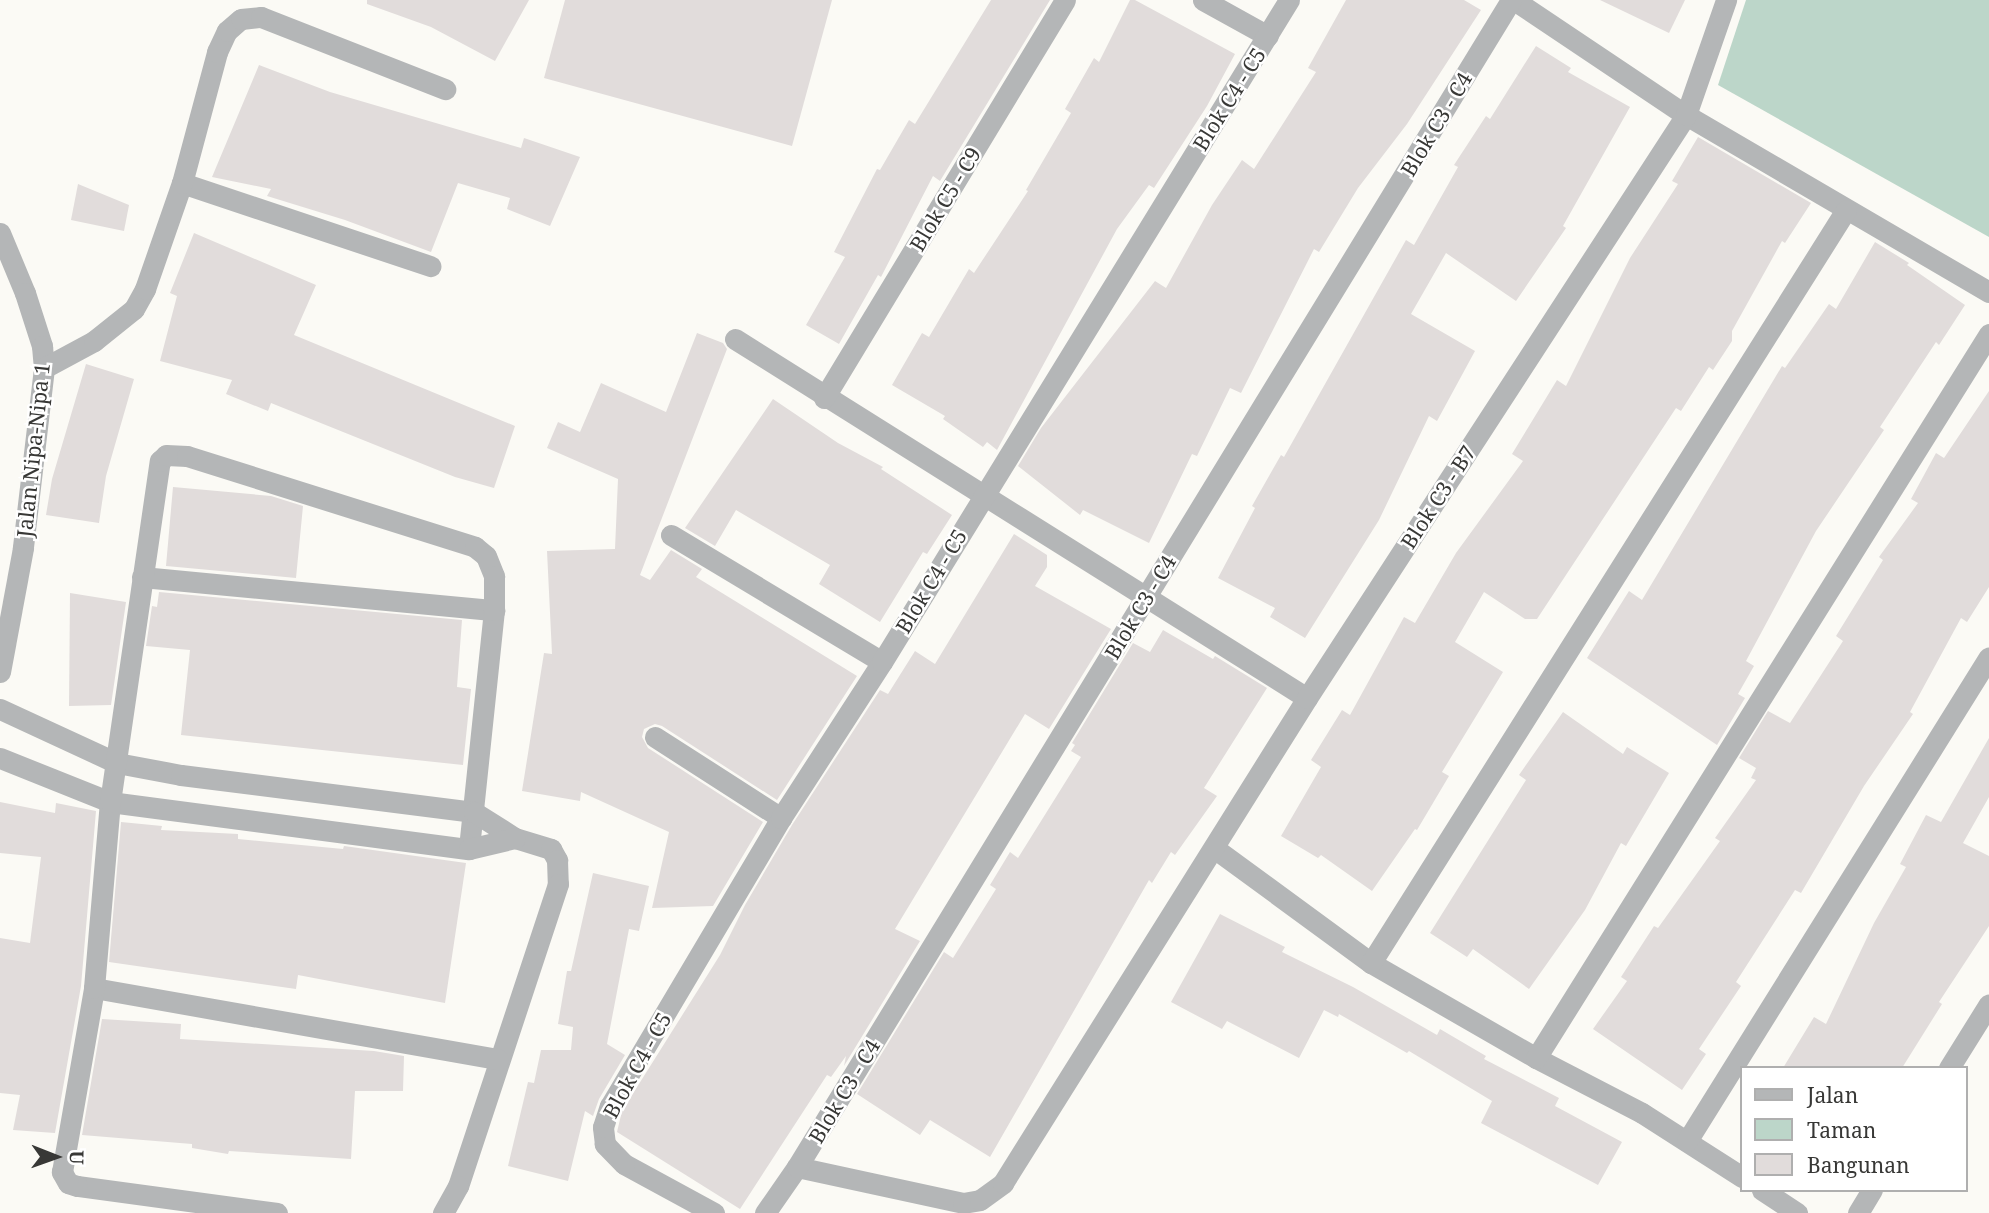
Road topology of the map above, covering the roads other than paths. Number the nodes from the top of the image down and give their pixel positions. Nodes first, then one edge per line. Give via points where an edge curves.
1 (1065, 0) edge
2 (1203, 0) edge
3 (1289, 0) edge
4 (1513, 0) edge
5 (1726, 0) edge
6 (1268, 36) junction
7 (445, 89) dead end
8 (1686, 115) junction
9 (182, 183) junction
10 (1846, 210) junction
11 (0, 233) edge
12 (430, 266) dead end
13 (1989, 292) edge
14 (1989, 334) edge
15 (735, 339) dead end
16 (44, 368) junction
17 (824, 398) junction
18 (983, 497) junction
19 (671, 535) dead end
20 (142, 577) junction
21 (1145, 598) junction
22 (494, 610) junction
23 (1989, 657) edge
24 (882, 662) junction
25 (0, 672) edge
26 (1307, 698) junction
27 (0, 709) edge
28 (655, 737) dead end
29 (0, 758) edge
30 (117, 763) junction
31 (110, 802) junction
32 (474, 812) junction
33 (781, 818) junction
34 (515, 838) junction
35 (1213, 848) junction
36 (470, 849) junction
37 (1371, 963) junction
38 (94, 988) junction
39 (1989, 1004) edge
40 (1536, 1058) junction
41 (498, 1059) junction
42 (1950, 1066) edge
43 (1687, 1141) junction
44 (797, 1167) junction
45 (1741, 1176) edge
46 (1765, 1192) edge
47 (1871, 1192) edge
48 (277, 1213) edge
49 (443, 1213) edge
50 (714, 1213) edge
51 (765, 1213) edge
52 (1797, 1213) edge
53 (1858, 1213) edge

1 - 17 street, Blok C5 - C9
2 - 6 street
3 - 6 street, Blok C4 - C5
4 - 8 street
4 - 21 street, Blok C3 - C4
5 - 8 street, Blok C3 - B7
6 - 18 street, Blok C4 - C5
7 - 9 street via 261,17 241,19 217,52
8 - 10 street
8 - 26 street, Blok C3 - B7
9 - 12 street
9 - 16 street via 134,309 94,341
10 - 13 street
10 - 37 street
11 - 16 street, Jalan Nipa-Nipa 1 via 25,293
14 - 40 street
15 - 17 street
16 - 25 street, Jalan Nipa-Nipa 1 via 23,548
17 - 18 street
18 - 21 street
18 - 24 street, Blok C4 - C5
19 - 24 street
20 - 22 street
20 - 22 street via 156,472 166,455 176,454 475,547 486,556 494,576
20 - 30 street
21 - 26 street
21 - 44 street, Blok C3 - C4
22 - 32 street
23 - 43 street
24 - 33 street, Blok C4 - C5
26 - 35 street, Blok C3 - B7
27 - 30 street
28 - 33 street
29 - 31 street
30 - 31 street
30 - 32 street
31 - 36 street
31 - 38 street
32 - 34 street
32 - 36 street
33 - 50 street, Blok C4 - C5 via 610,1106 603,1127 605,1144 624,1164
34 - 36 street
34 - 41 street via 551,849 560,871
35 - 37 street
35 - 44 street, Blok C3 - B7 via 1003,1183 980,1200 964,1203
37 - 40 street
38 - 41 street
38 - 48 street via 62,1172 65,1180 77,1186
39 - 42 street
40 - 43 street
41 - 49 street via 458,1186
43 - 45 street
44 - 51 street, Blok C3 - C4
46 - 52 street
47 - 53 street

